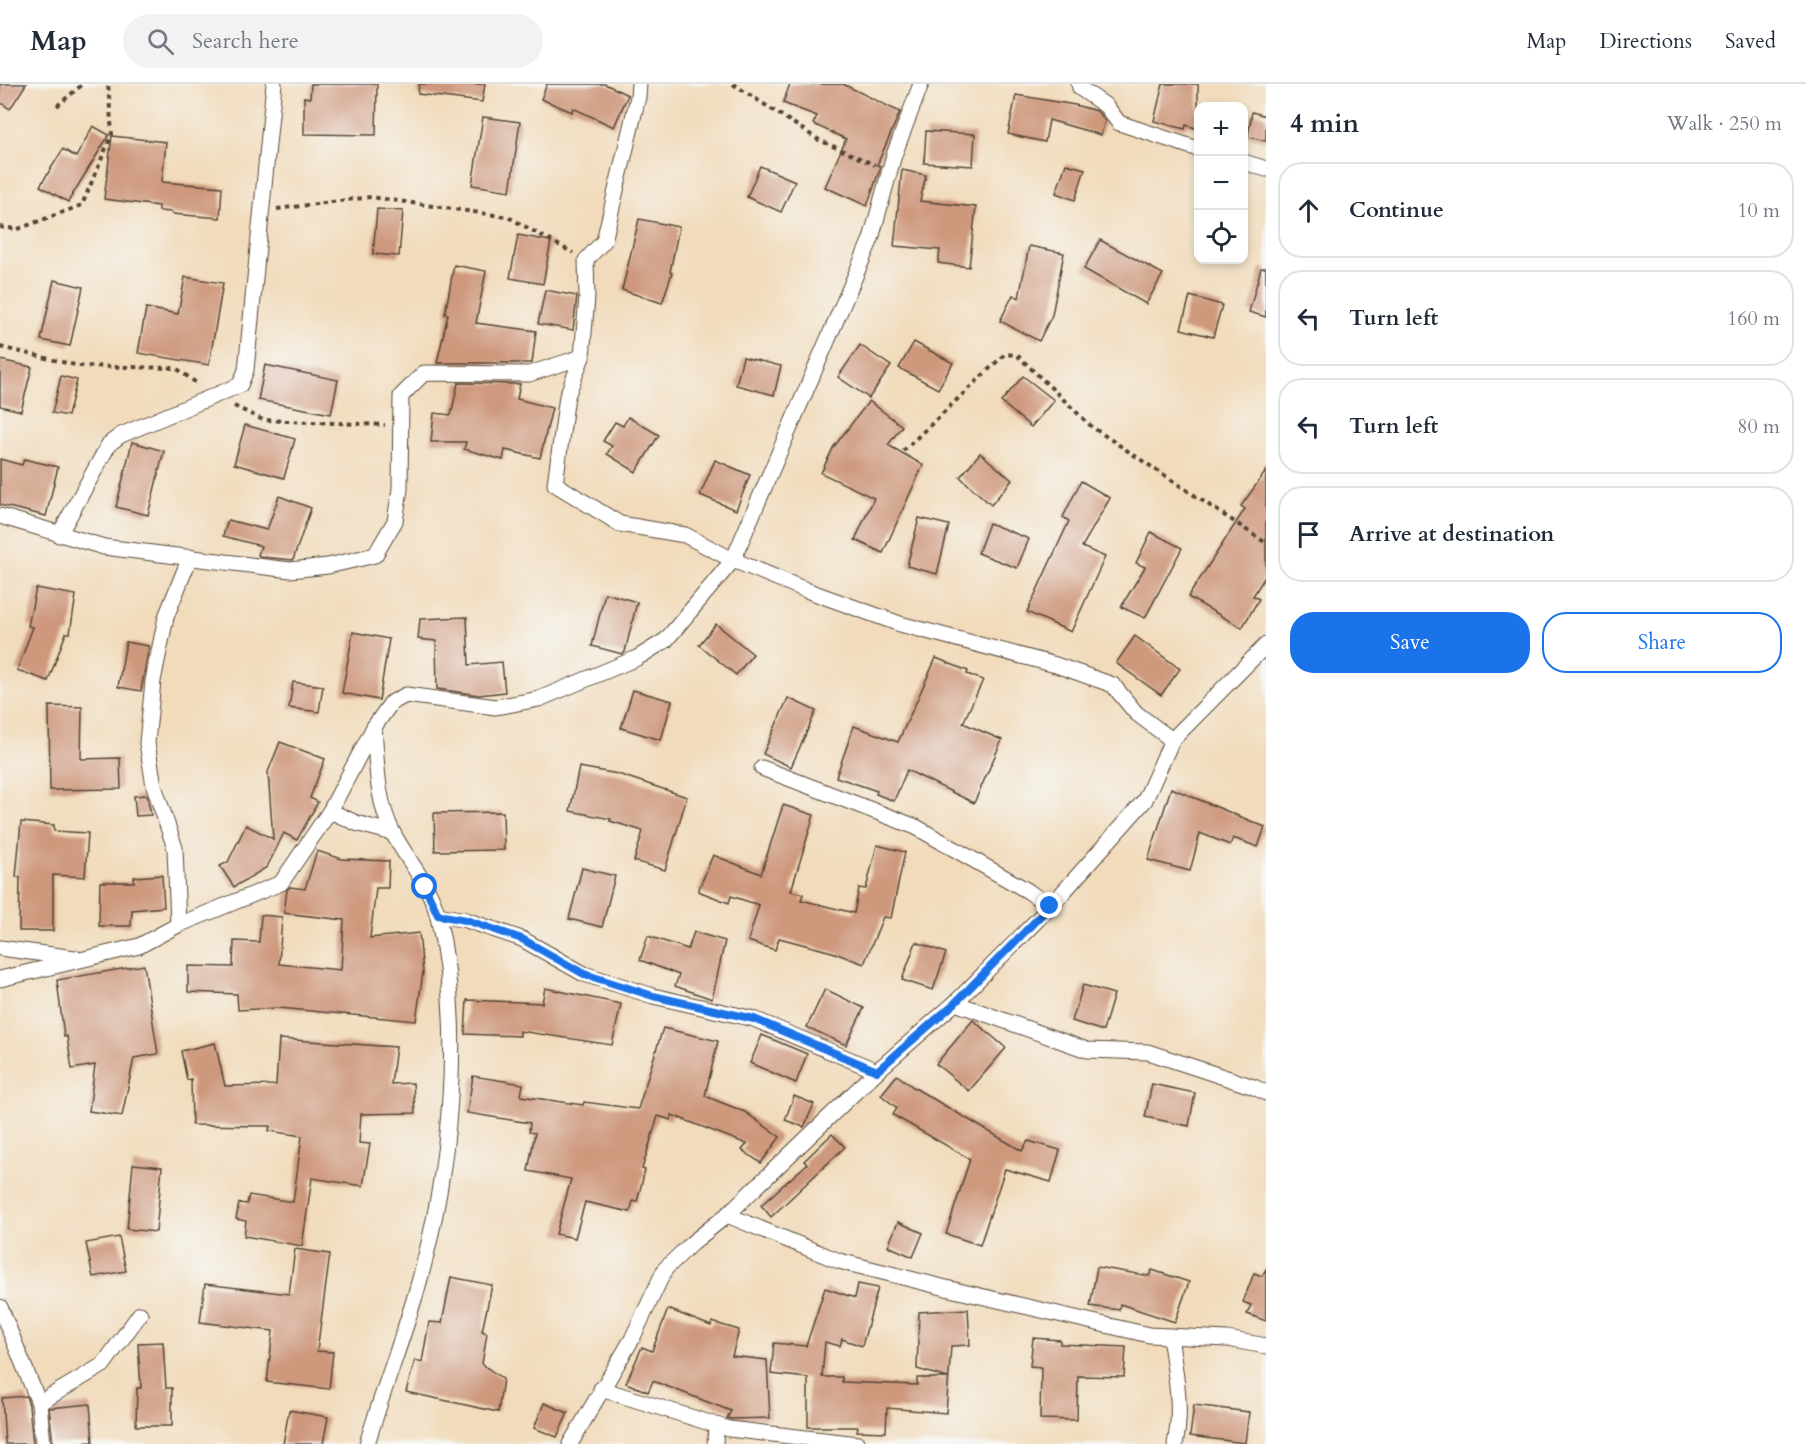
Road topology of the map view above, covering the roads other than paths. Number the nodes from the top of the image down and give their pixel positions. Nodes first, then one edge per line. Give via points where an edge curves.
1 (274, 84) edge
2 (639, 84) edge
3 (921, 84) edge
4 (1079, 84) edge
5 (1194, 148) edge
6 (1248, 163) edge
7 (1266, 169) edge
8 (582, 357) junction
9 (0, 516) edge
10 (59, 535) junction
11 (190, 557) junction
12 (733, 560) junction
13 (1266, 645) edge
14 (374, 727) junction
15 (1172, 740) junction
16 (762, 768) dead end
17 (330, 811) junction
18 (393, 833) junction
19 (1050, 906) junction
20 (438, 915) junction
21 (178, 925) junction
22 (0, 948) edge
23 (87, 959) junction
24 (0, 980) edge
25 (955, 1003) junction
26 (877, 1071) junction
27 (1262, 1086) edge
28 (727, 1215) junction
29 (0, 1307) edge
30 (140, 1314) dead end
31 (1170, 1336) junction
32 (1266, 1346) edge
33 (601, 1389) junction
34 (39, 1403) junction
35 (716, 1426) junction
36 (43, 1444) edge
37 (367, 1444) edge
38 (570, 1444) edge
39 (714, 1444) edge
40 (858, 1444) edge
41 (1175, 1444) edge

1 - 10 street via 246,370 240,385 121,435 109,444
2 - 8 street via 604,241 586,261
3 - 12 street via 871,239
4 - 5 street via 1106,106 1119,123
6 - 7 street
8 - 11 street via 529,374 424,373 401,396 397,510 395,521 375,555 291,570
8 - 12 street via 567,396 555,484 620,524 685,535
9 - 10 street
10 - 11 street via 104,547
11 - 21 street via 166,617 153,681 147,743 154,786 176,848
12 - 14 street via 666,640 637,658 539,699 496,707 406,695 391,703
12 - 15 street via 900,624 1056,665 1113,685 1136,712
13 - 15 street
14 - 17 street
14 - 18 street via 381,802
15 - 19 street via 1145,800
16 - 19 street via 916,827
17 - 18 street
17 - 21 street via 281,883
18 - 20 street
19 - 25 street
20 - 26 street via 522,939 584,974 653,996 754,1019
20 - 37 street via 451,1039 441,1187 416,1292
21 - 23 street via 139,946
22 - 23 street
23 - 24 street
25 - 26 street
25 - 27 street via 1087,1050 1148,1052
26 - 28 street
28 - 31 street via 839,1261 1062,1316
28 - 33 street via 665,1269 632,1339
29 - 34 street
30 - 34 street via 103,1365
31 - 32 street
31 - 41 street via 1178,1387 1179,1427
33 - 35 street
33 - 38 street
34 - 36 street
35 - 39 street
35 - 40 street

